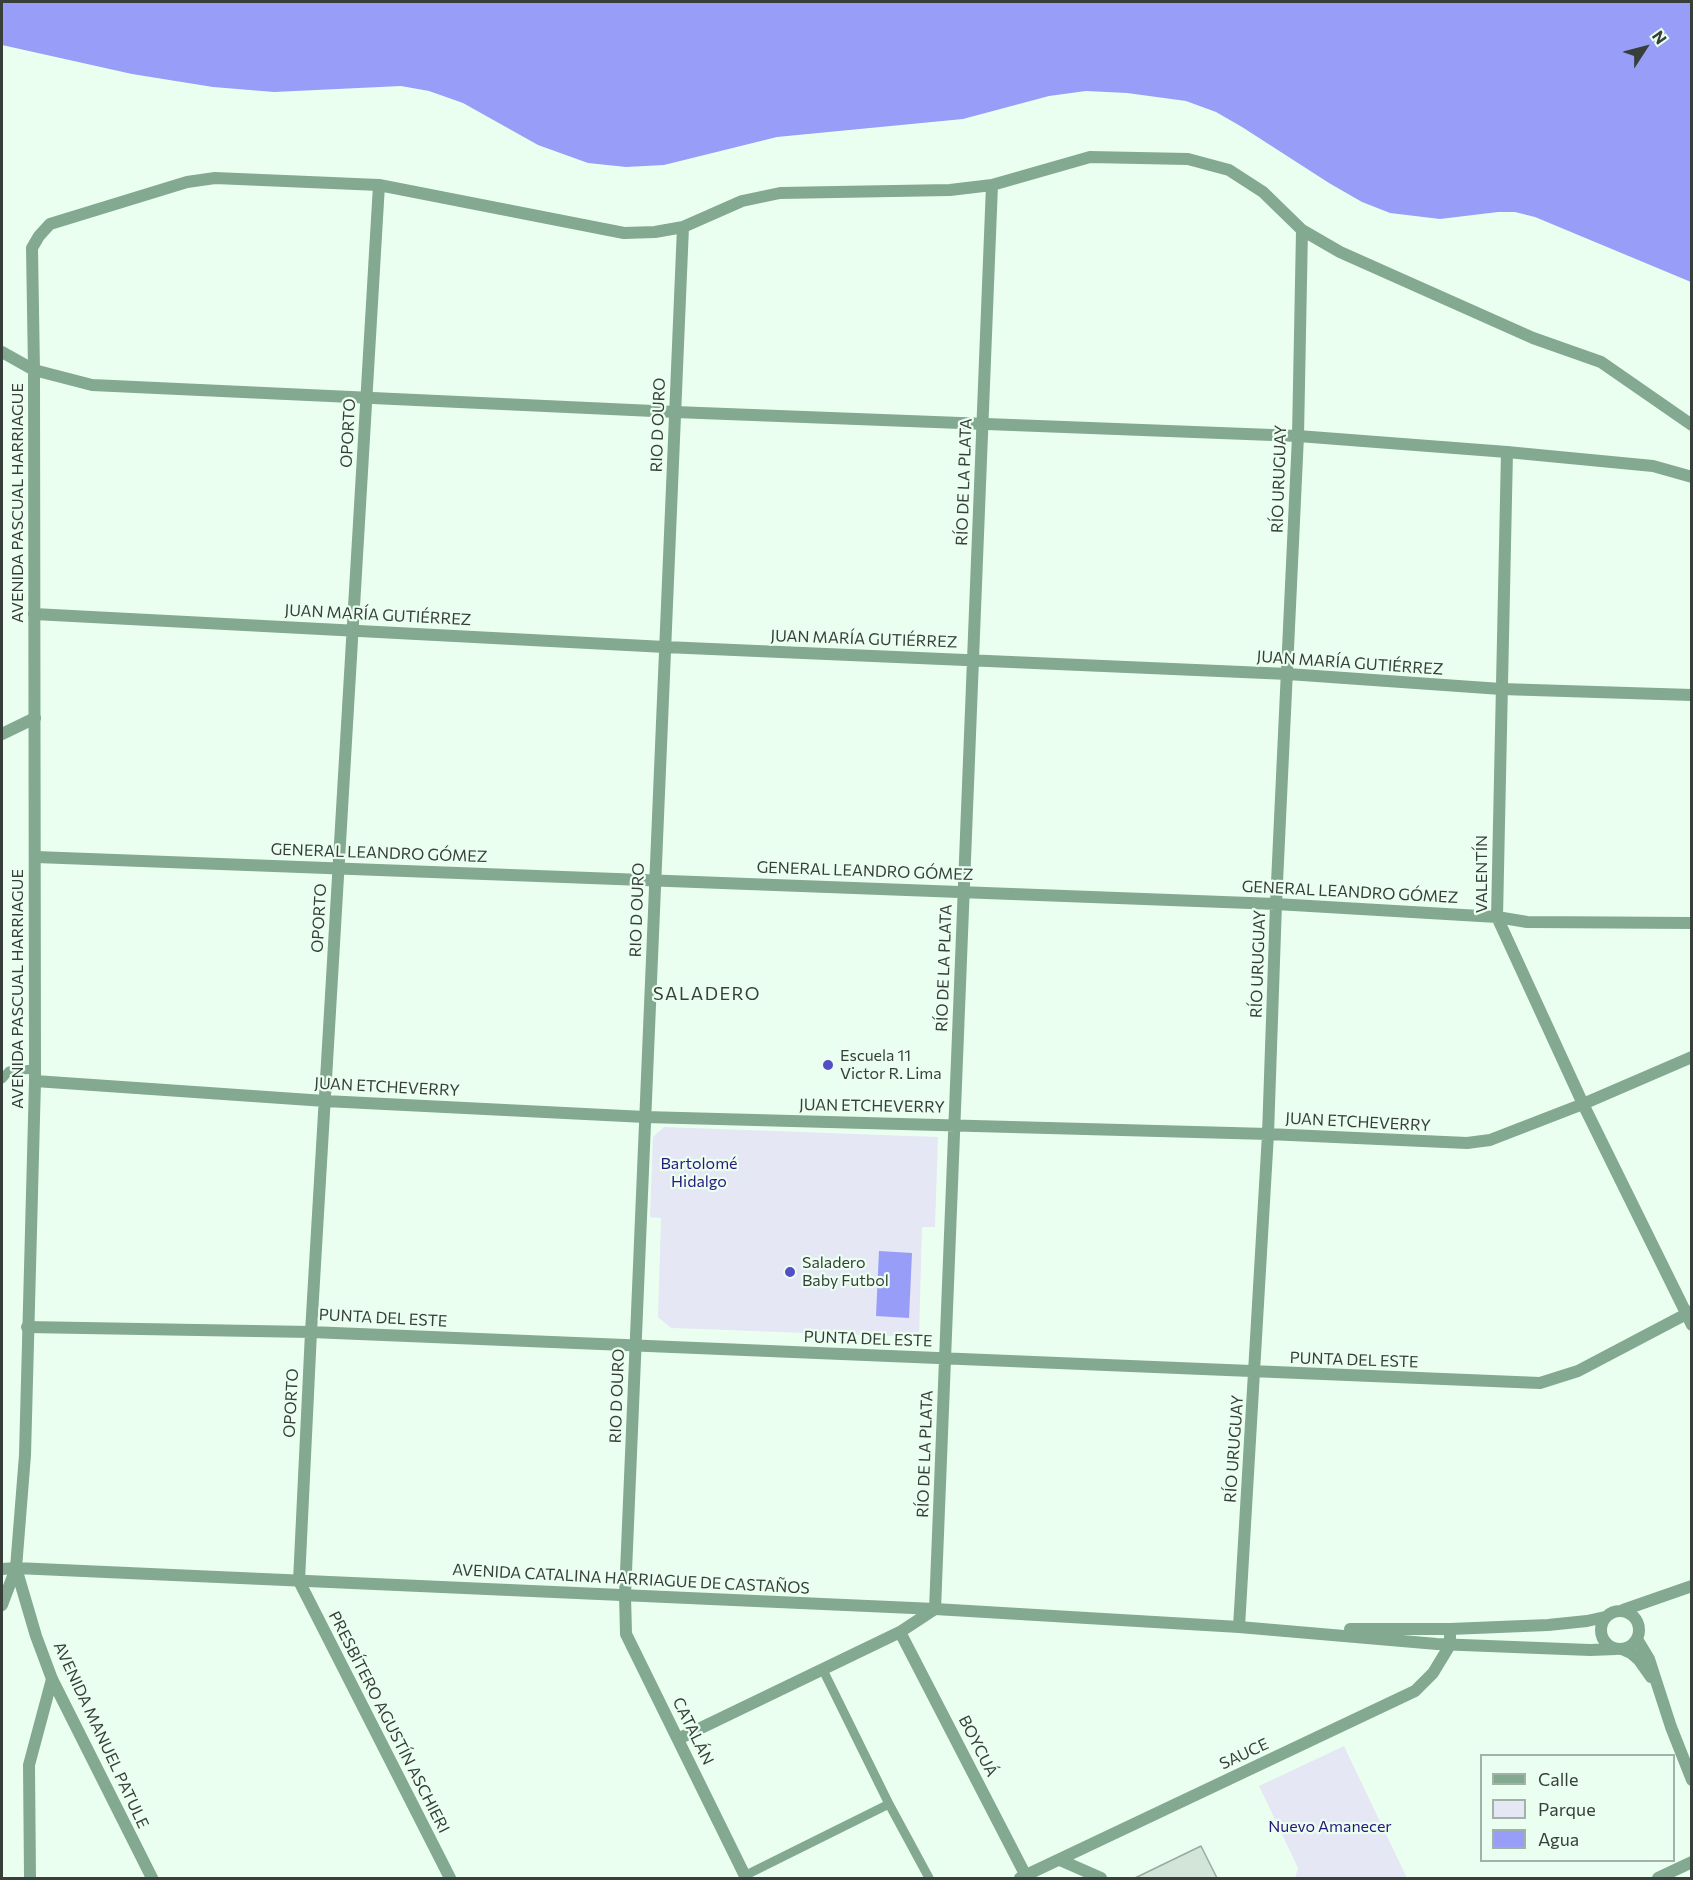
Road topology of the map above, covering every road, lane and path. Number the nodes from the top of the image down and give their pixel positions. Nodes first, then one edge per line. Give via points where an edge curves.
1 (379, 185) junction
2 (992, 185) junction
3 (683, 227) junction
4 (1302, 230) junction
5 (2, 352) edge
6 (34, 370) junction
7 (366, 399) junction
8 (675, 412) junction
9 (983, 424) junction
10 (1692, 425) edge
11 (1298, 436) junction
12 (1507, 452) junction
13 (1692, 477) edge
14 (34, 614) junction
15 (353, 630) junction
16 (665, 648) junction
17 (973, 660) junction
18 (1288, 674) junction
19 (1501, 689) junction
20 (1692, 695) edge
21 (35, 718) junction
22 (2, 734) edge
23 (36, 857) junction
24 (339, 867) junction
25 (655, 880) junction
26 (964, 891) junction
27 (1276, 904) junction
28 (1497, 917) junction
29 (1692, 923) edge
30 (1692, 1057) edge
31 (2, 1064) edge
32 (9, 1071) junction
33 (35, 1075) junction
34 (2, 1079) edge
35 (325, 1101) junction
36 (1583, 1104) junction
37 (645, 1117) junction
38 (954, 1125) junction
39 (1268, 1134) junction
40 (1690, 1317) edge
41 (27, 1327) junction
42 (311, 1332) junction
43 (635, 1347) junction
44 (945, 1359) junction
45 (1256, 1372) junction
46 (16, 1568) junction
47 (2, 1569) edge
48 (299, 1581) junction
49 (1692, 1586) edge
50 (625, 1595) junction
51 (1665, 1596) junction
52 (2, 1605) edge
53 (935, 1609) junction
54 (1623, 1610) junction
55 (1605, 1617) junction
56 (1239, 1628) junction
57 (1259, 1629) junction
58 (1450, 1629) junction
59 (900, 1632) junction
60 (1638, 1635) junction
61 (1450, 1645) junction
62 (1619, 1649) junction
63 (823, 1670) junction
64 (52, 1679) junction
65 (1659, 1688) junction
66 (678, 1738) junction
67 (1692, 1780) edge
68 (889, 1804) junction
69 (1060, 1860) junction
70 (1692, 1862) edge
71 (446, 1877) edge
72 (745, 1877) edge
73 (1023, 1877) edge
74 (30, 1878) edge
75 (152, 1878) edge
76 (929, 1878) edge
77 (1101, 1878) edge
78 (1658, 1878) edge

1 - 3 street, AVENIDA PASCUAL HARRIAGUE via 624,233
1 - 6 street, AVENIDA PASCUAL HARRIAGUE via 215,178 187,182 50,224 32,248
1 - 7 street, OPORTO
2 - 3 street, AVENIDA PASCUAL HARRIAGUE via 950,190 780,193 742,201
2 - 4 street, AVENIDA PASCUAL HARRIAGUE via 1090,157 1188,159 1229,170 1263,192
2 - 9 street, RÍO DE LA PLATA
3 - 8 street, RIO D OURO
4 - 10 street, AVENIDA PASCUAL HARRIAGUE via 1340,252 1522,333 1601,362
4 - 11 street, RÍO URUGUAY
5 - 6 street
6 - 7 street via 92,385
6 - 14 street, AVENIDA PASCUAL HARRIAGUE
7 - 8 street
7 - 15 street, OPORTO
8 - 9 street
8 - 16 street, RIO D OURO
9 - 11 street
9 - 17 street, RÍO DE LA PLATA
11 - 12 street
11 - 18 street, RÍO URUGUAY
12 - 13 street via 1653,466
12 - 19 street, VALENTÍN
14 - 15 street, JUAN MARÍA GUTIÉRREZ
14 - 21 street, AVENIDA PASCUAL HARRIAGUE
15 - 16 street, JUAN MARÍA GUTIÉRREZ
15 - 24 street, OPORTO
16 - 17 street, JUAN MARÍA GUTIÉRREZ
16 - 25 street, RIO D OURO
17 - 18 street, JUAN MARÍA GUTIÉRREZ
17 - 26 street, RÍO DE LA PLATA
18 - 19 street, JUAN MARÍA GUTIÉRREZ
18 - 27 street, RÍO URUGUAY
19 - 20 street, JUAN MARÍA GUTIÉRREZ
19 - 28 street, VALENTÍN
21 - 22 street
21 - 23 street, AVENIDA PASCUAL HARRIAGUE
23 - 24 street, GENERAL LEANDRO GÓMEZ
23 - 33 street, AVENIDA PASCUAL HARRIAGUE
24 - 25 street, GENERAL LEANDRO GÓMEZ
24 - 35 street, OPORTO
25 - 26 street, GENERAL LEANDRO GÓMEZ
25 - 37 street, RIO D OURO
26 - 27 street, GENERAL LEANDRO GÓMEZ
26 - 38 street, RÍO DE LA PLATA
27 - 28 street, GENERAL LEANDRO GÓMEZ
27 - 39 street, RÍO URUGUAY
28 - 29 street, GENERAL LEANDRO GÓMEZ via 1527,922
28 - 36 street, VALENTÍN
30 - 36 street, JUAN ETCHEVERRY
31 - 32 lane
32 - 33 lane
32 - 34 lane
33 - 35 street, JUAN ETCHEVERRY
33 - 41 street, AVENIDA PASCUAL HARRIAGUE
35 - 37 street, JUAN ETCHEVERRY
35 - 42 street, OPORTO
36 - 39 street, JUAN ETCHEVERRY via 1490,1140 1467,1143
36 - 40 street, VALENTÍN
37 - 38 street, JUAN ETCHEVERRY
37 - 43 street, RIO D OURO
38 - 39 street, JUAN ETCHEVERRY
38 - 44 street, RÍO DE LA PLATA
39 - 45 street, RÍO URUGUAY
40 - 45 street, PUNTA DEL ESTE via 1578,1371 1540,1383
41 - 42 street, PUNTA DEL ESTE
41 - 46 street, AVENIDA PASCUAL HARRIAGUE via 25,1455
42 - 43 street, PUNTA DEL ESTE
42 - 48 street, OPORTO
43 - 44 street, PUNTA DEL ESTE
43 - 50 street, RIO D OURO
44 - 45 street, PUNTA DEL ESTE
44 - 53 street, RÍO DE LA PLATA
45 - 56 street, RÍO URUGUAY
46 - 47 street, AVENIDA CATALINA HARRIAGUE DE CASTAÑOS
46 - 48 street, AVENIDA CATALINA HARRIAGUE DE CASTAÑOS
46 - 52 street, AVENIDA PASCUAL HARRIAGUE
46 - 64 street, AVENIDA MANUEL PATULE
48 - 50 street, AVENIDA CATALINA HARRIAGUE DE CASTAÑOS
48 - 71 street, PRESBÍTERO AGUSTÍN ASCHIERI
49 - 51 street, AVENIDA CATALINA HARRIAGUE DE CASTAÑOS
50 - 53 street, AVENIDA CATALINA HARRIAGUE DE CASTAÑOS
50 - 66 street, CATALÁN via 626,1634
51 - 54 street, AVENIDA CATALINA HARRIAGUE DE CASTAÑOS
51 - 60 street, AVENIDA CATALINA HARRIAGUE DE CASTAÑOS via 1647,1610
53 - 56 street, AVENIDA CATALINA HARRIAGUE DE CASTAÑOS
53 - 59 street
54 - 55 street, AVENIDA CATALINA HARRIAGUE DE CASTAÑOS
54 - 60 street via 1637,1621
55 - 58 street, AVENIDA CATALINA HARRIAGUE DE CASTAÑOS via 1587,1622
55 - 62 street via 1601,1636 1604,1642
56 - 57 street, AVENIDA CATALINA HARRIAGUE DE CASTAÑOS
57 - 58 street, AVENIDA CATALINA HARRIAGUE DE CASTAÑOS
57 - 61 street, AVENIDA CATALINA HARRIAGUE DE CASTAÑOS
58 - 61 street
59 - 63 street
59 - 73 street, BOYCUÁ
60 - 62 street, AVENIDA CATALINA HARRIAGUE DE CASTAÑOS via 1633,1644
60 - 65 street
61 - 62 street, AVENIDA CATALINA HARRIAGUE DE CASTAÑOS
61 - 69 street, SAUCE via 1433,1673 1415,1690
62 - 65 street via 1632,1653
63 - 66 street
63 - 68 lane
64 - 74 street via 29,1765
64 - 75 street, AVENIDA MANUEL PATULE
65 - 67 street
66 - 72 street, CATALÁN
68 - 72 lane
68 - 76 lane
69 - 73 street, SAUCE
69 - 77 street
70 - 78 street

